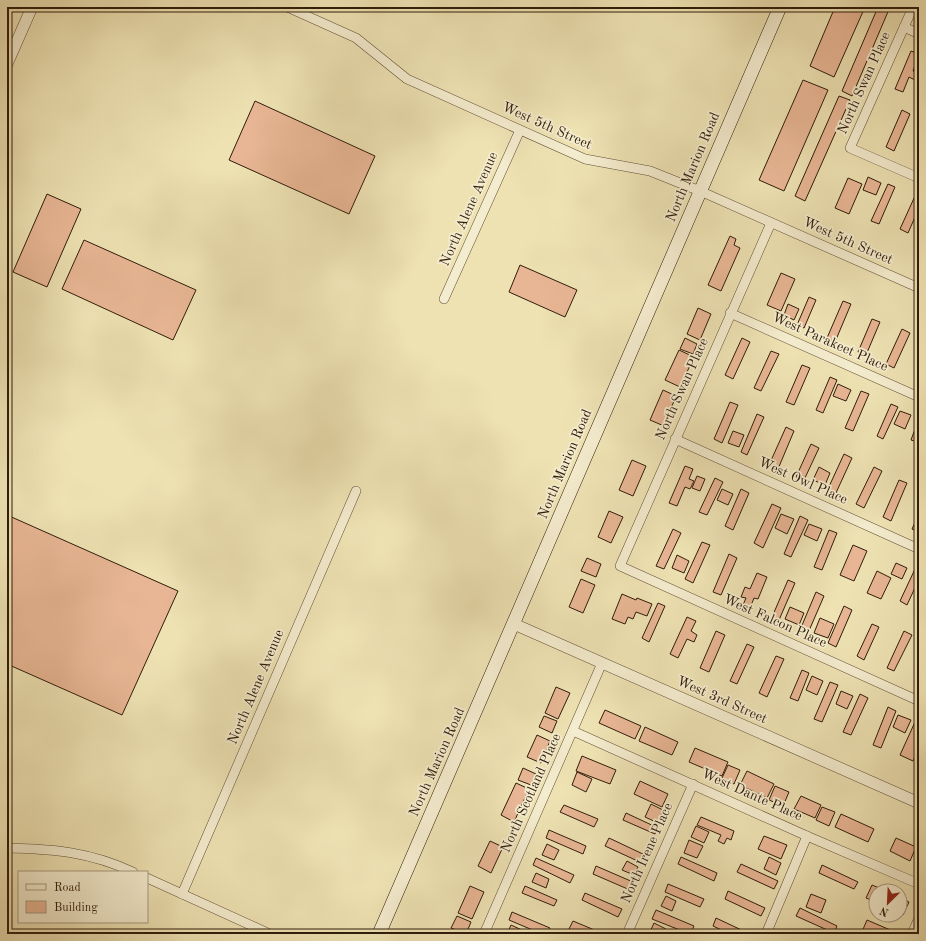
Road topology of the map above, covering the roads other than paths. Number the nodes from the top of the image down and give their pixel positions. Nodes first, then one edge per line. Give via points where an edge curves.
1 (32, 7) edge
2 (287, 7) edge
3 (780, 7) edge
4 (913, 7) edge
5 (904, 27) junction
6 (919, 34) edge
7 (7, 64) edge
8 (520, 130) junction
9 (919, 178) edge
10 (700, 191) junction
11 (771, 223) junction
12 (919, 288) edge
13 (444, 299) dead end
14 (730, 313) junction
15 (919, 397) edge
16 (675, 439) junction
17 (356, 491) dead end
18 (919, 549) edge
19 (620, 566) joint
20 (514, 624) junction
21 (602, 663) junction
22 (919, 701) edge
23 (573, 731) junction
24 (693, 784) junction
25 (919, 803) edge
26 (807, 836) junction
27 (7, 848) edge
28 (131, 871) edge
29 (148, 878) edge
30 (919, 884) edge
31 (182, 894) junction
32 (919, 918) edge
33 (270, 934) edge
34 (379, 934) edge
35 (484, 934) edge
36 (627, 934) edge
37 (766, 934) edge
38 (912, 934) edge

1 - 7 street
2 - 8 street, West 5th Street via 356,38 407,79
3 - 10 main road, North Marion Road
4 - 5 street, North Swan Place
5 - 6 street
5 - 9 street, North Swan Place via 850,148
8 - 10 street, West 5th Street via 585,159 650,171
8 - 13 street, North Alene Avenue
10 - 11 street, West 5th Street
10 - 20 main road, North Marion Road
11 - 12 street, West 5th Street
11 - 14 street, North Swan Place
14 - 15 street, West Parakeet Place
14 - 16 street, North Swan Place
16 - 18 street, West Owl Place
16 - 19 street, North Swan Place
17 - 31 street, North Alene Avenue
19 - 22 street, West Falcon Place
20 - 21 street, West 3rd Street
20 - 34 main road, North Marion Road
21 - 23 street, North Scotland Place
21 - 25 street, West 3rd Street
23 - 24 street, West Dante Place
23 - 35 street, North Scotland Place
24 - 26 street, West Dante Place
24 - 36 street, North Irene Place
26 - 30 street, West Dante Place
26 - 37 street
27 - 28 street via 64,850 109,861
29 - 31 street
31 - 33 street
32 - 38 street

